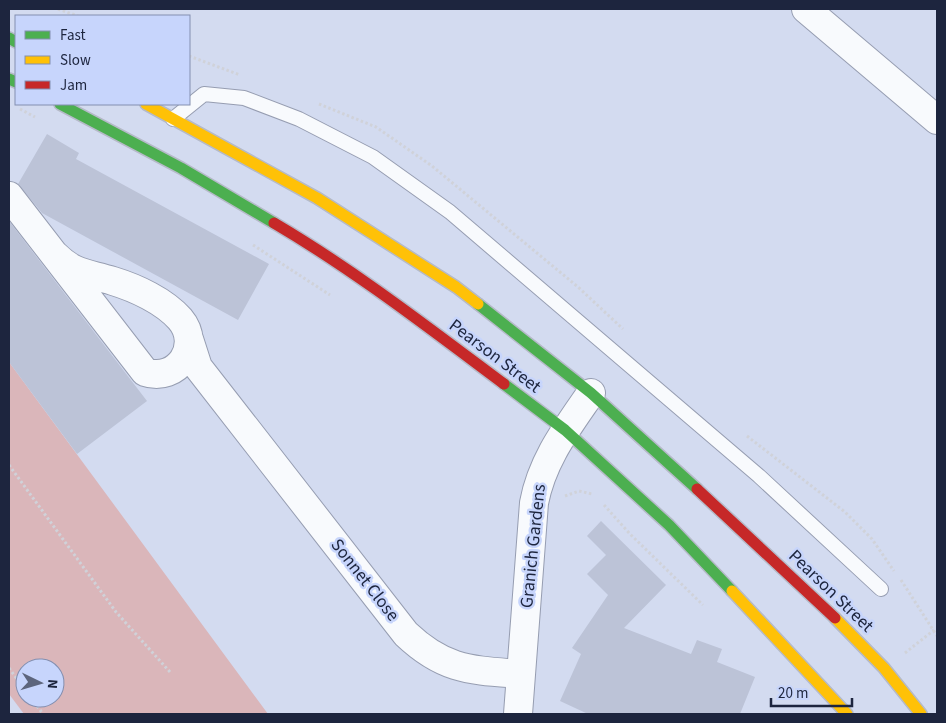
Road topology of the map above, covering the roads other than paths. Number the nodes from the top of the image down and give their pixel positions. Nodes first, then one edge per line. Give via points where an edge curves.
1 (806, 9) edge
2 (62, 105) edge
3 (148, 105) edge
4 (173, 119) junction
5 (937, 120) edge
6 (9, 196) edge
7 (55, 255) junction
8 (132, 289) junction
9 (112, 330) junction
10 (189, 339) junction
11 (198, 367) junction
12 (169, 373) junction
13 (591, 393) junction
14 (565, 430) junction
15 (881, 589) dead end
16 (520, 674) junction
17 (518, 714) edge
18 (847, 714) edge
19 (921, 714) edge

1 - 5 street
2 - 14 main road, Pearson Street via 181,168 301,239 432,330
3 - 4 main road, Pearson Street
4 - 13 main road, Pearson Street via 317,198 456,287
4 - 15 lane via 204,94 244,98 299,119 373,157 450,212 759,476
6 - 7 street
7 - 8 street via 74,271
7 - 9 street
8 - 9 street via 122,289 110,295 106,309
8 - 10 street via 180,319
9 - 12 street via 144,372
10 - 11 street
10 - 12 street via 186,357
11 - 12 street via 185,365
11 - 16 street, Sonnet Close via 406,634 438,660 479,671
13 - 14 street, Granich Gardens
13 - 19 main road, Pearson Street via 816,598 884,668
14 - 16 street, Granich Gardens via 548,456 537,484
14 - 18 main road, Pearson Street via 669,526
16 - 17 street, Granich Gardens

